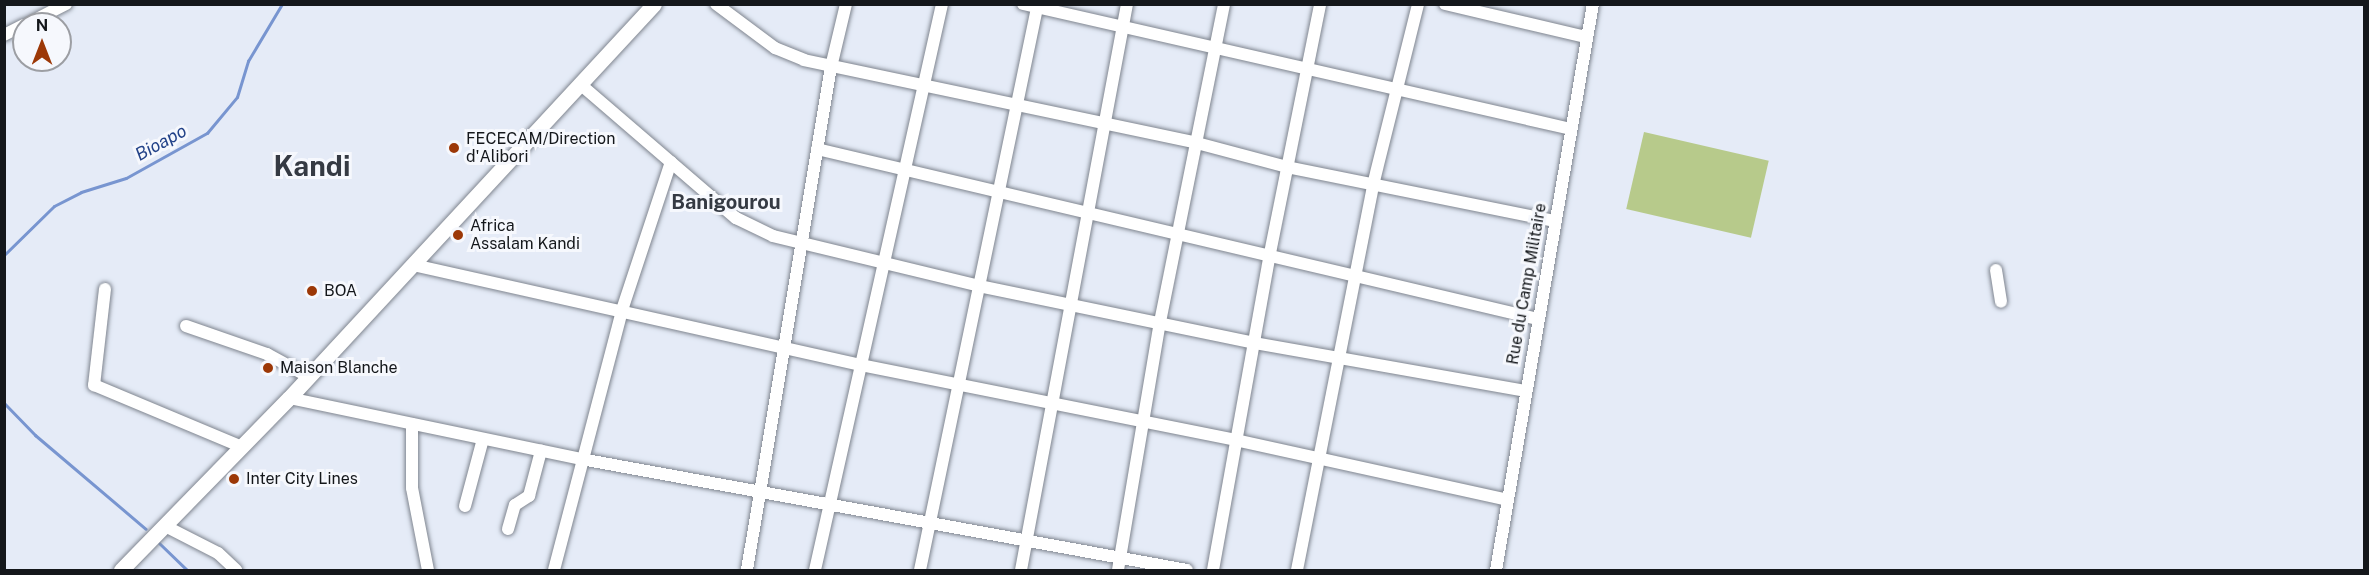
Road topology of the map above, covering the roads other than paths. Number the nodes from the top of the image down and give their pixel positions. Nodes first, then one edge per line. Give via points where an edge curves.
1 (66, 4) edge
2 (654, 4) edge
3 (716, 4) edge
4 (846, 4) edge
5 (942, 4) edge
6 (1023, 4) edge
7 (1127, 4) edge
8 (1224, 4) edge
9 (1320, 4) edge
10 (1418, 4) edge
11 (1445, 4) edge
12 (1593, 4) edge
13 (1037, 8) junction
14 (50, 12) edge
15 (1122, 26) junction
16 (1586, 37) junction
17 (1214, 48) junction
18 (831, 67) junction
19 (1306, 69) junction
20 (580, 84) junction
21 (923, 86) junction
22 (1396, 89) junction
23 (1015, 106) junction
24 (1105, 124) junction
25 (1571, 129) junction
26 (1197, 143) junction
27 (817, 149) junction
28 (671, 162) junction
29 (1287, 167) junction
30 (903, 170) junction
31 (1373, 185) junction
32 (997, 193) junction
33 (1085, 214) junction
34 (1556, 221) junction
35 (1180, 236) junction
36 (801, 242) junction
37 (1269, 258) junction
38 (884, 263) junction
39 (413, 265) junction
40 (1996, 270) dead end
41 (1357, 276) junction
42 (979, 286) junction
43 (105, 289) dead end
44 (2001, 302) dead end
45 (1072, 304) junction
46 (622, 310) junction
47 (1538, 319) junction
48 (1160, 322) junction
49 (186, 326) dead end
50 (1254, 344) junction
51 (786, 346) junction
52 (1341, 361) junction
53 (861, 365) junction
54 (309, 377) junction
55 (959, 386) junction
56 (1525, 391) junction
57 (289, 398) junction
58 (1052, 404) junction
59 (1143, 423) junction
60 (412, 424) junction
61 (483, 439) junction
62 (1234, 440) junction
63 (240, 446) junction
64 (541, 451) junction
65 (581, 459) junction
66 (1321, 459) junction
67 (760, 493) junction
68 (1507, 500) junction
69 (828, 503) junction
70 (465, 506) dead end
71 (928, 520) junction
72 (165, 526) junction
73 (508, 529) dead end
74 (1027, 539) junction
75 (1120, 556) junction
76 (121, 570) edge
77 (236, 570) edge
78 (428, 570) edge
79 (554, 570) edge
80 (747, 570) edge
81 (815, 570) edge
82 (920, 570) edge
83 (1021, 570) edge
84 (1118, 570) edge
85 (1187, 570) edge
86 (1213, 570) edge
87 (1297, 570) edge
88 (1496, 570) edge

1 - 14 street
2 - 20 main road
3 - 18 street via 775,48
4 - 18 street
5 - 21 street
6 - 13 street
7 - 15 street
8 - 17 street
9 - 19 street
10 - 22 street
11 - 16 street
12 - 16 street, Rue du Camp Militaire
13 - 15 street
13 - 23 street
15 - 17 street
15 - 24 street
16 - 25 street, Rue du Camp Militaire
17 - 19 street
17 - 26 street
18 - 21 street
18 - 27 street
19 - 22 street
19 - 29 street
20 - 28 street
20 - 39 main road
21 - 23 street
21 - 30 street
22 - 25 street
22 - 31 street
23 - 24 street
23 - 32 street
24 - 26 street
24 - 33 street
25 - 34 street, Rue du Camp Militaire
26 - 29 street
26 - 35 street
27 - 30 street
27 - 36 street
28 - 36 street via 748,226
28 - 46 street
29 - 31 street
29 - 37 street
30 - 32 street
30 - 38 street
31 - 34 street
31 - 41 street
32 - 33 street
32 - 42 street
33 - 35 street
33 - 45 street
34 - 47 street, Rue du Camp Militaire
35 - 37 street
35 - 48 street
36 - 38 street
36 - 51 street
37 - 41 street
37 - 50 street
38 - 42 street
38 - 53 street
39 - 46 street
39 - 54 main road
40 - 44 street
41 - 47 street
41 - 52 street
42 - 45 street
42 - 55 street
43 - 63 street via 94,385
45 - 48 street
45 - 58 street
46 - 51 street
46 - 65 street
47 - 56 street, Rue du Camp Militaire
48 - 50 street
48 - 59 street
49 - 54 street via 267,354
50 - 52 street
50 - 62 street
51 - 53 street
51 - 67 street
52 - 56 street
52 - 66 street
53 - 55 street
53 - 69 street
54 - 57 main road
55 - 58 street
55 - 71 street
56 - 68 street, Rue du Camp Militaire
57 - 60 street
57 - 63 main road
58 - 59 street
58 - 74 street
59 - 62 street
59 - 75 street
60 - 61 street
60 - 78 street via 412,482
61 - 64 street
61 - 70 street
62 - 66 street
62 - 86 street
63 - 72 main road
64 - 65 street
64 - 73 street via 529,496 515,506
65 - 67 street
65 - 79 street
66 - 68 street
66 - 87 street
67 - 69 street
67 - 80 street
68 - 88 street, Rue du Camp Militaire
69 - 71 street
69 - 81 street
71 - 74 street
71 - 82 street
72 - 76 main road
72 - 77 street via 218,553
74 - 75 street
74 - 83 street
75 - 84 street
75 - 85 street

